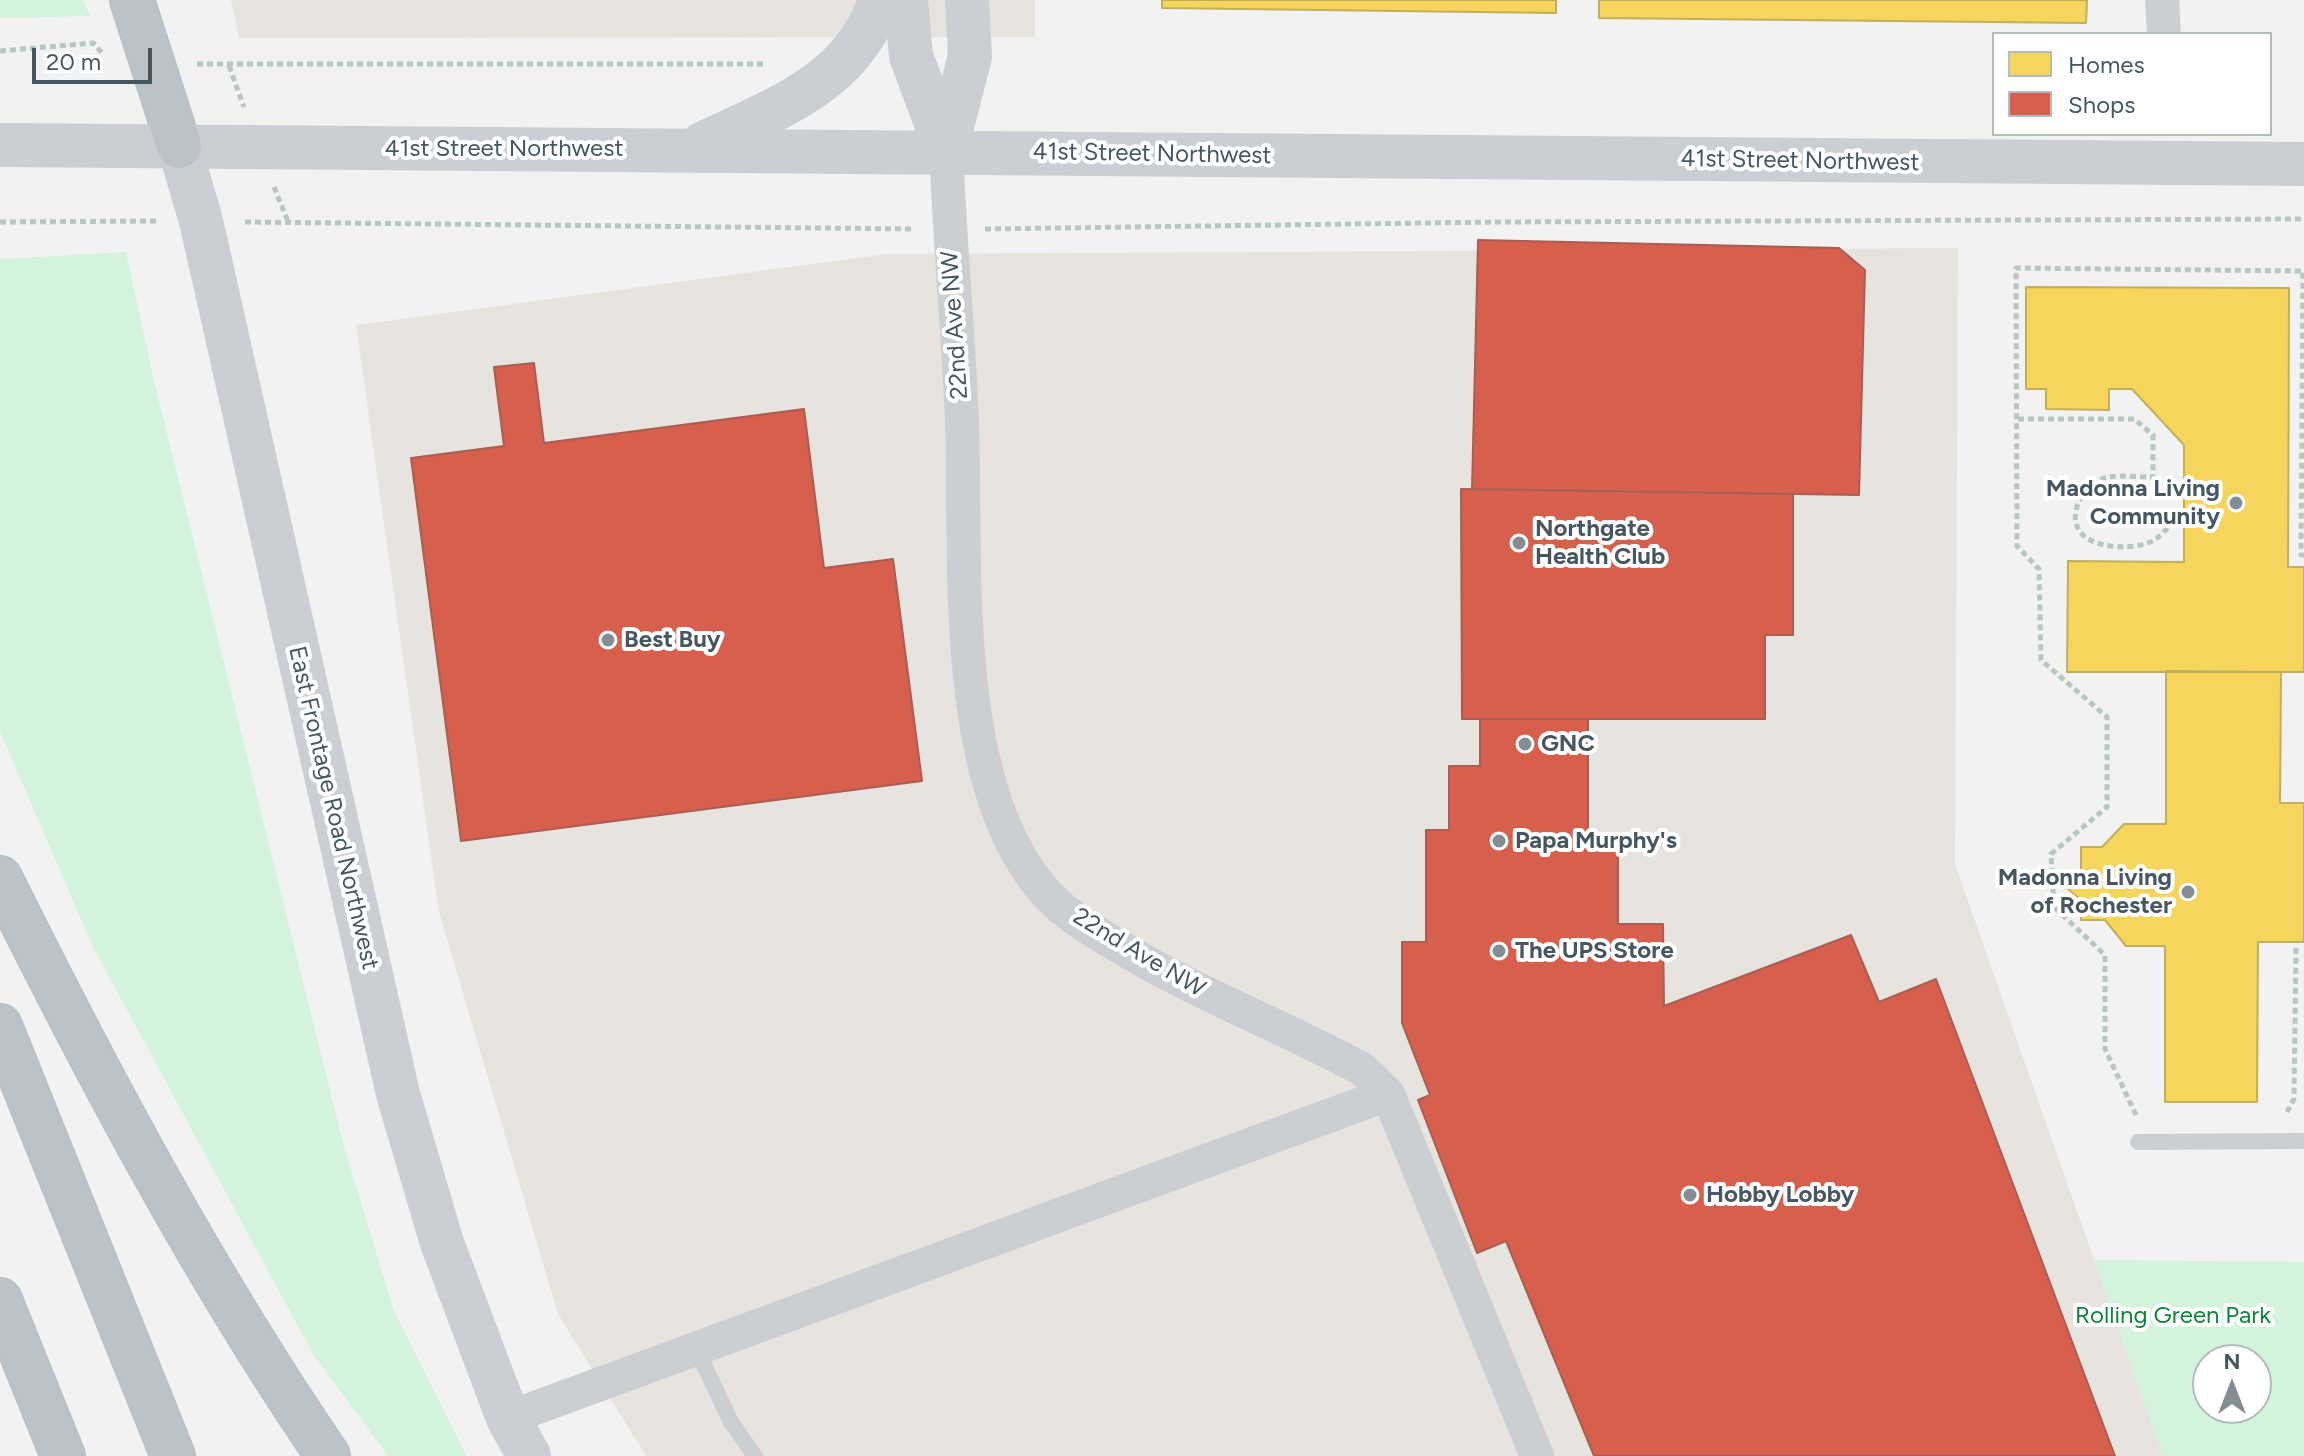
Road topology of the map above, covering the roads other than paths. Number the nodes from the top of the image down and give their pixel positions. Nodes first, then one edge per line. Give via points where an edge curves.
1 (132, 0) edge
2 (880, 0) edge
3 (906, 0) edge
4 (967, 0) edge
5 (2162, 0) edge
6 (2164, 32) edge
7 (0, 145) edge
8 (179, 146) junction
9 (2174, 149) edge
10 (690, 150) junction
11 (946, 150) junction
12 (2304, 164) edge
13 (0, 878) edge
14 (0, 1026) edge
15 (1388, 1094) junction
16 (2304, 1141) edge
17 (2138, 1142) dead end
18 (0, 1300) edge
19 (696, 1348) junction
20 (508, 1418) junction
21 (63, 1456) edge
22 (173, 1456) edge
23 (328, 1456) edge
24 (529, 1456) edge
25 (755, 1456) edge
26 (1537, 1456) edge

1 - 8 highway
2 - 10 main road via 854,51 833,75 795,100
3 - 11 main road via 911,56
4 - 11 main road via 970,56
5 - 6 street
7 - 8 main road, 41st Street Northwest
8 - 10 main road, 41st Street Northwest
8 - 20 main road, East Frontage Road Northwest via 201,221 398,1094 442,1243
9 - 11 main road, 41st Street Northwest
9 - 12 main road, 41st Street Northwest
10 - 11 main road, 41st Street Northwest
11 - 15 street, 22nd Ave NW via 969,662 986,775 1026,867 1047,895 1082,924 1163,973 1362,1069
13 - 23 highway via 220,1291
14 - 22 highway
15 - 19 street
15 - 26 street, 22nd Ave NW
16 - 17 lane
18 - 21 highway
19 - 20 street
19 - 25 lane via 731,1422
20 - 24 main road, East Frontage Road Northwest

